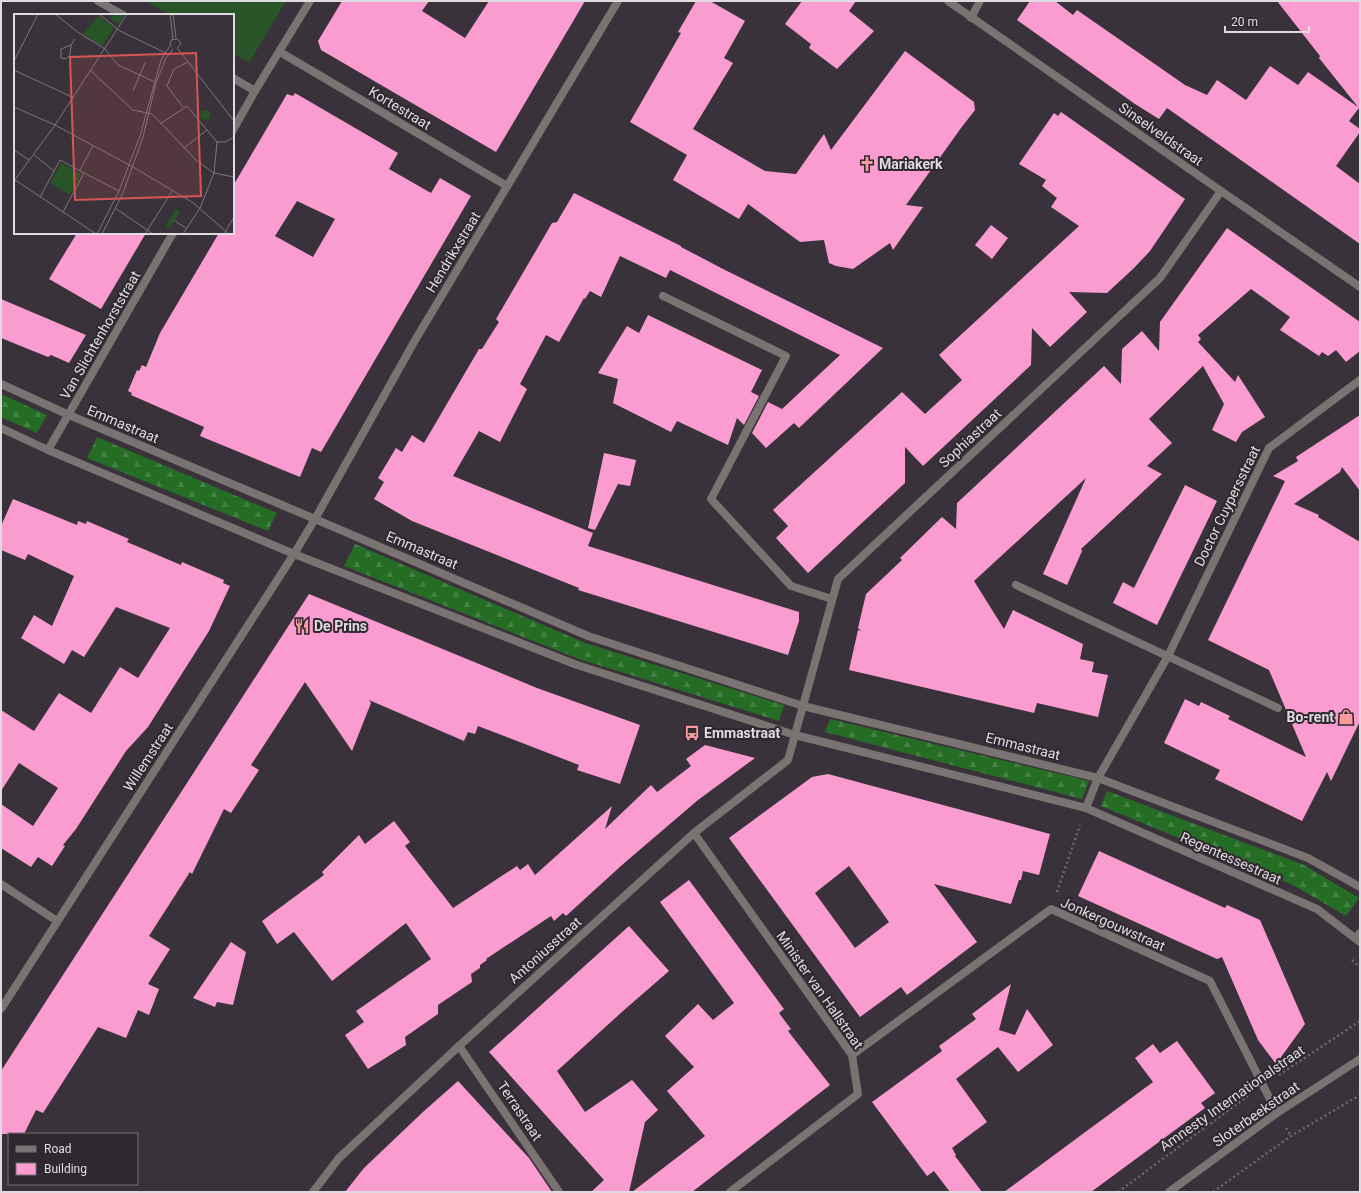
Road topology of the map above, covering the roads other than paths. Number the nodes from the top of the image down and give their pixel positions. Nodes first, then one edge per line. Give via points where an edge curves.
1 (98, 1) edge
2 (310, 1) edge
3 (618, 1) edge
4 (948, 1) edge
5 (980, 1) edge
6 (121, 14) edge
7 (971, 18) junction
8 (280, 52) junction
9 (234, 79) edge
10 (255, 91) junction
11 (234, 128) edge
12 (507, 186) junction
13 (1220, 191) junction
14 (172, 234) edge
15 (1360, 287) edge
16 (663, 296) dead end
17 (1360, 380) edge
18 (1, 384) edge
19 (68, 415) junction
20 (1, 428) edge
21 (48, 450) junction
22 (315, 519) junction
23 (294, 554) junction
24 (1016, 585) dead end
25 (832, 599) junction
26 (1168, 656) junction
27 (803, 706) junction
28 (1278, 708) dead end
29 (795, 735) junction
30 (1098, 778) junction
31 (1086, 808) junction
32 (694, 833) junction
33 (1, 884) edge
34 (1360, 887) edge
35 (57, 921) junction
36 (1359, 938) edge
37 (1, 1009) edge
38 (459, 1046) junction
39 (852, 1055) junction
40 (1360, 1059) edge
41 (1278, 1113) junction
42 (313, 1192) edge
43 (559, 1192) edge
44 (730, 1192) edge
45 (1169, 1192) edge

1 - 6 street
2 - 8 street
3 - 12 street, Hendrikxstraat
4 - 7 street, Sinselveldstraat
5 - 7 street
7 - 13 street, Sinselveldstraat
8 - 10 street
8 - 12 street, Kortestraat
9 - 10 street
10 - 11 street
12 - 22 street, Hendrikxstraat via 414,342
13 - 15 street, Sinselveldstraat
13 - 25 street, Sophiastraat via 1160,278 838,579
14 - 19 street, Van Slichtenhorststraat
16 - 25 street via 786,356 711,499 791,586
17 - 26 street, Doctor Cuypersstraat via 1269,448
18 - 19 street, Emmastraat
19 - 21 street, Van Slichtenhorststraat
19 - 22 street, Emmastraat
20 - 21 street
21 - 23 street
22 - 23 street, Willemstraat
22 - 27 street, Emmastraat via 588,636
23 - 29 street via 577,665
23 - 35 street, Willemstraat
24 - 26 street
25 - 27 street, Sophiastraat
26 - 28 street
26 - 30 street, Doctor Cuypersstraat
27 - 29 street, Sophiastraat
27 - 30 street, Emmastraat
29 - 31 street
29 - 32 street, Antoniusstraat via 788,760
30 - 31 street, Doctor Cuypersstraat
30 - 34 street, Regentessestraat via 1308,858
31 - 36 street, Regentessestraat via 1317,909
32 - 38 street, Antoniusstraat
32 - 39 street, Minister van Hallstraat
33 - 35 street
35 - 37 street, Willemstraat
38 - 42 street, Antoniusstraat via 339,1158
38 - 43 street, Terrastraat
39 - 41 street, Jonkergouwstraat via 1051,909 1210,981
39 - 44 street, Minister van Hallstraat via 858,1094
40 - 41 street, Sloterbeekstraat
41 - 45 street, Sloterbeekstraat

